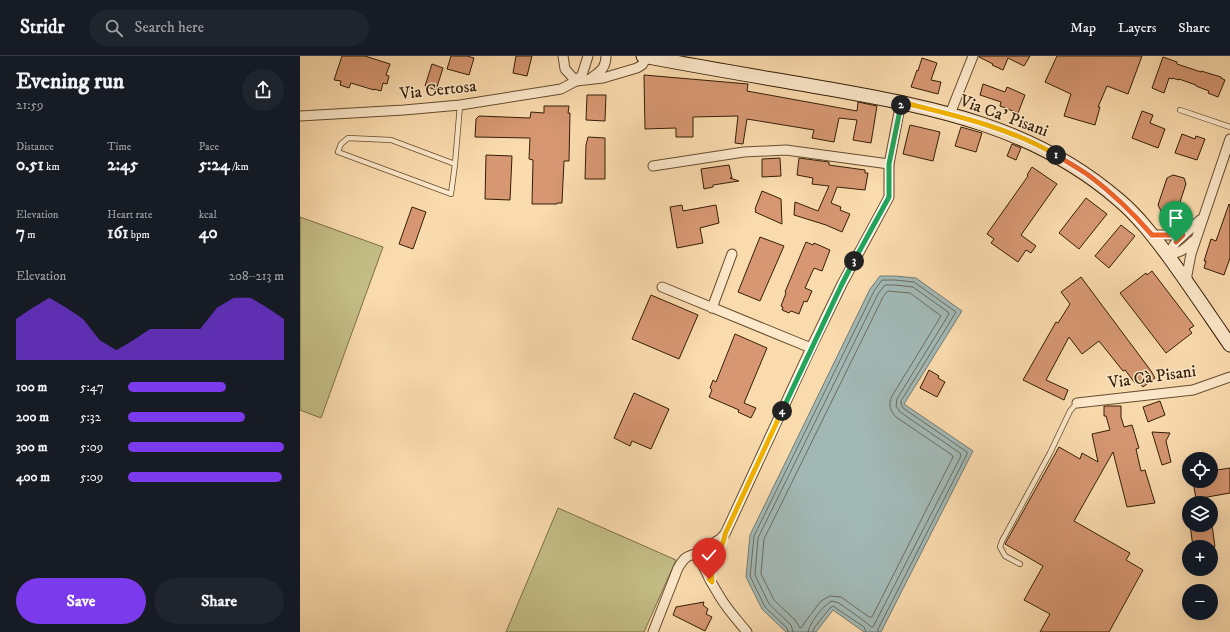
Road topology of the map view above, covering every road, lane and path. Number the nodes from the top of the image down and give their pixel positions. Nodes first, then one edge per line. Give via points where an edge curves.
1 (562, 56) edge
2 (588, 56) edge
3 (606, 56) edge
4 (645, 56) edge
5 (973, 56) edge
6 (590, 79) junction
7 (576, 81) junction
8 (901, 102) junction
9 (460, 105) junction
10 (1180, 110) dead end
11 (950, 114) junction
12 (300, 116) edge
13 (1230, 127) edge
14 (1230, 138) edge
15 (455, 164) junction
16 (889, 164) junction
17 (653, 166) dead end
18 (1202, 218) junction
19 (1152, 235) junction
20 (1183, 235) junction
21 (1195, 239) junction
22 (732, 254) dead end
23 (1167, 255) junction
24 (1187, 282) junction
25 (662, 287) dead end
26 (712, 308) junction
27 (1230, 345) edge
28 (811, 348) junction
29 (1230, 377) edge
30 (1078, 403) joint
31 (725, 534) junction
32 (709, 546) junction
33 (698, 553) junction
34 (715, 559) junction
35 (702, 564) junction
36 (1020, 564) dead end
37 (712, 582) junction
38 (653, 632) edge
39 (746, 632) edge

1 - 7 street via 565,69
2 - 7 street via 582,76
3 - 6 street via 603,68
4 - 6 street, Via Certosa via 642,65 637,68 604,78
4 - 8 main road, Via Ca' Pisani
5 - 11 street
6 - 7 street, Via Certosa
7 - 9 street, Via Certosa via 560,89
8 - 11 main road, Via Ca' Pisani
8 - 16 street
9 - 12 street, Via Certosa
9 - 15 lane
10 - 13 lane
11 - 19 main road, Via Ca' Pisani via 1006,132 1052,153 1090,176 1114,195
14 - 18 street
15 - 15 lane via 390,140 348,138 341,144 338,152 451,194
16 - 17 street via 786,150 744,152
16 - 28 street via 889,197
18 - 20 street
18 - 21 street
19 - 20 street
19 - 23 main road, Via Ca' Pisani
20 - 23 street
21 - 23 street via 1179,253
21 - 24 street
22 - 26 street
23 - 24 main road, Via Ca' Pisani
24 - 27 main road, Via Ca' Pisani
25 - 26 street
26 - 28 street
28 - 31 street
29 - 30 street, Via Cà Pisani via 1193,390
30 - 36 lane via 1070,411 1002,541 1000,547 1005,556
31 - 32 street
31 - 34 street via 723,545
32 - 33 street via 701,548
32 - 34 street via 714,549
33 - 35 street via 698,559
33 - 38 street via 684,558 678,568
34 - 35 street via 707,565
34 - 37 street
35 - 37 street
37 - 39 street

